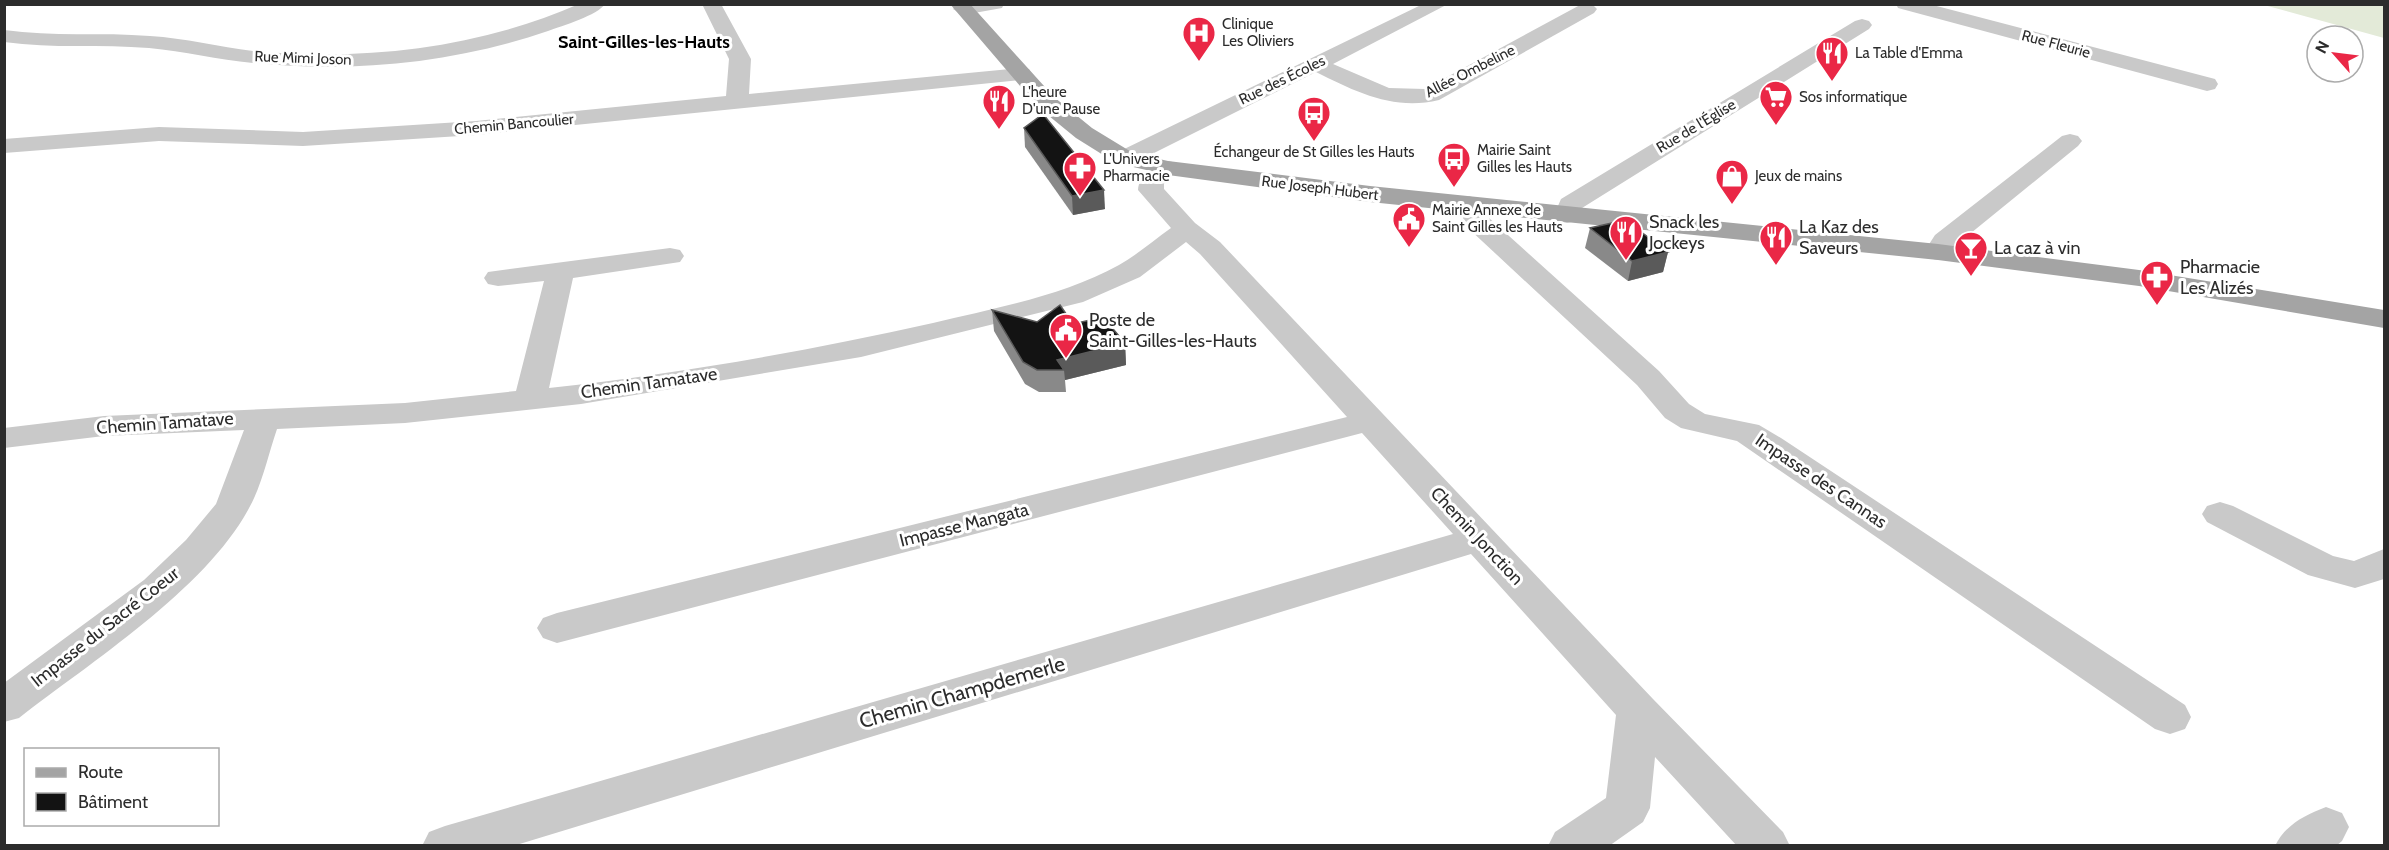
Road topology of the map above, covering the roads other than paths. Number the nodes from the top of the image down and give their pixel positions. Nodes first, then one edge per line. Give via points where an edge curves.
1 (596, 4) edge
2 (711, 4) edge
3 (995, 4) edge
4 (1439, 4) edge
5 (1905, 4) edge
6 (961, 7) edge
7 (1587, 9) dead end
8 (1862, 25) dead end
9 (4, 36) edge
10 (1316, 64) junction
11 (1021, 74) junction
12 (2207, 84) dead end
13 (737, 103) junction
14 (2070, 141) dead end
15 (4, 146) edge
16 (1125, 158) junction
17 (1168, 168) junction
18 (1469, 204) junction
19 (1567, 214) junction
20 (1186, 229) junction
21 (1938, 252) junction
22 (670, 256) dead end
23 (561, 271) junction
24 (498, 278) dead end
25 (2385, 319) edge
26 (530, 399) junction
27 (265, 417) junction
28 (1370, 421) junction
29 (4, 438) edge
30 (2220, 514) dead end
31 (1480, 539) junction
32 (2385, 562) edge
33 (557, 628) dead end
34 (4, 706) edge
35 (1638, 711) junction
36 (2170, 717) dead end
37 (445, 846) edge
38 (1571, 846) edge
39 (1767, 846) edge

1 - 9 street, Rue Mimi Joson via 508,38 358,60 266,58 157,42 43,41
2 - 13 street via 740,59
3 - 6 street
4 - 10 street, Rue des Écoles
5 - 12 street, Rue Fleurie
6 - 11 main road, Rue Joseph Hubert
7 - 10 street, Allée Ombeline via 1431,95 1411,100 1378,93
8 - 19 street, Rue de l'Église via 1570,204
10 - 16 street, Rue des Écoles
11 - 13 street, Chemin Bancoulier
11 - 16 main road, Rue Joseph Hubert via 1084,133
13 - 15 street, Chemin Bancoulier via 476,128 315,138 159,134
14 - 21 street via 1945,241
16 - 17 main road, Rue Joseph Hubert
17 - 18 main road, Rue Joseph Hubert
17 - 20 street via 1151,182 1151,190
18 - 19 main road, Rue Joseph Hubert
18 - 36 street, Impasse des Cannas via 1477,222 1648,378 1677,411 1693,421 1747,432 1769,445
19 - 21 main road, Rue Joseph Hubert
20 - 26 street, Chemin Tamatave via 1130,271 1073,296 975,322 861,348 736,370
20 - 28 street, Chemin Jonction via 1210,248
21 - 25 main road, Rue Joseph Hubert via 2139,278
22 - 23 street
23 - 24 street
23 - 26 street
26 - 27 street, Chemin Tamatave via 405,413
27 - 29 street, Chemin Tamatave via 104,426
27 - 34 street, Impasse du Sacré Coeur via 232,508 199,549 158,591
28 - 31 street, Chemin Jonction
28 - 33 street, Impasse Mangata
30 - 32 street via 2321,566 2355,575
31 - 35 street, Chemin Jonction
31 - 37 street, Chemin Champdemerle
35 - 38 street via 1627,808
35 - 39 street, Chemin Jonction

